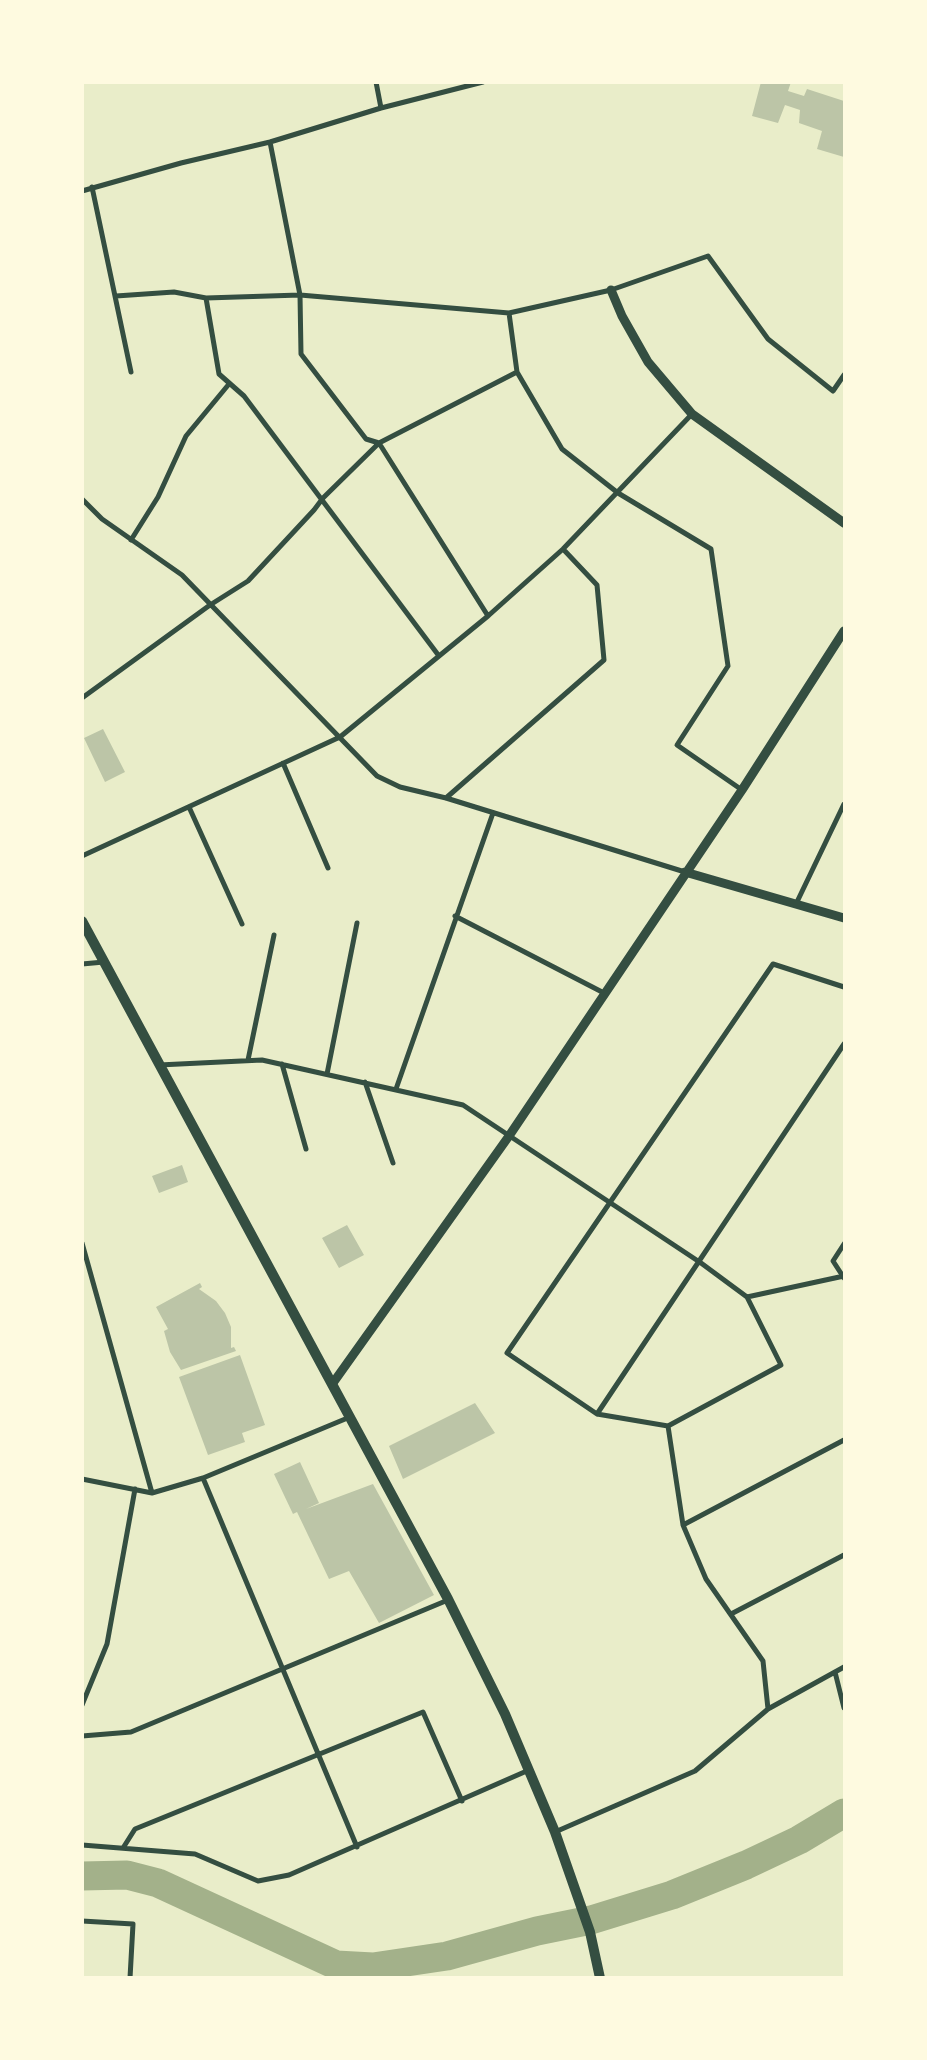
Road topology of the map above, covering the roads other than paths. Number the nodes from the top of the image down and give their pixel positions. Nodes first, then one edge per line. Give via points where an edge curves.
1 (376, 82) edge
2 (484, 82) edge
3 (458, 85) edge
4 (381, 108) junction
5 (270, 142) junction
6 (92, 188) junction
7 (82, 191) edge
8 (611, 290) junction
9 (116, 296) junction
10 (300, 296) junction
11 (206, 298) junction
12 (508, 313) junction
13 (131, 372) dead end
14 (517, 372) junction
15 (844, 375) edge
16 (229, 384) junction
17 (692, 414) junction
18 (379, 443) junction
19 (618, 493) junction
20 (322, 498) junction
21 (82, 499) edge
22 (844, 523) edge
23 (131, 540) junction
24 (563, 549) junction
25 (210, 605) junction
26 (488, 616) junction
27 (844, 631) edge
28 (439, 656) junction
29 (82, 698) edge
30 (340, 737) junction
31 (283, 763) junction
32 (742, 790) junction
33 (446, 798) junction
34 (844, 805) edge
35 (188, 807) junction
36 (493, 813) junction
37 (82, 856) edge
38 (328, 868) dead end
39 (685, 872) junction
40 (796, 904) junction
41 (455, 916) junction
42 (844, 918) edge
43 (82, 921) edge
44 (358, 923) dead end
45 (242, 924) dead end
46 (274, 936) dead end
47 (105, 962) junction
48 (82, 964) edge
49 (844, 987) edge
50 (604, 993) junction
51 (844, 1044) edge
52 (248, 1060) junction
53 (282, 1064) junction
54 (159, 1065) junction
55 (327, 1074) junction
56 (365, 1082) junction
57 (396, 1089) junction
58 (509, 1136) junction
59 (306, 1149) dead end
60 (393, 1163) dead end
61 (610, 1203) junction
62 (82, 1243) edge
63 (844, 1244) edge
64 (701, 1262) junction
65 (844, 1277) edge
66 (747, 1297) junction
67 (333, 1384) junction
68 (598, 1414) junction
69 (350, 1417) junction
70 (668, 1426) junction
71 (844, 1440) edge
72 (82, 1478) edge
73 (203, 1478) junction
74 (135, 1489) junction
75 (152, 1493) junction
76 (683, 1526) junction
77 (844, 1555) edge
78 (448, 1600) junction
79 (731, 1614) junction
80 (844, 1667) edge
81 (283, 1670) junction
82 (835, 1672) junction
83 (82, 1705) edge
84 (844, 1708) edge
85 (768, 1709) junction
86 (82, 1736) edge
87 (318, 1755) junction
88 (530, 1770) junction
89 (462, 1801) junction
90 (555, 1832) junction
91 (82, 1845) edge
92 (357, 1847) junction
93 (123, 1848) junction
94 (82, 1921) edge
95 (130, 1978) edge
96 (600, 1978) edge

1 - 4 street
2 - 3 street
3 - 4 street
4 - 5 street
5 - 6 street
5 - 10 street
6 - 7 street
6 - 9 street
8 - 12 street
8 - 15 street via 708,256 768,339 833,391
8 - 17 street via 648,362
9 - 11 street via 174,292
9 - 13 street
10 - 11 street
10 - 12 street
10 - 18 street via 301,354 366,439
11 - 16 street via 219,374
12 - 14 street
14 - 18 street
14 - 19 street via 562,448
16 - 20 street via 244,396
16 - 23 street via 186,436 158,497
17 - 19 street
17 - 22 street
18 - 20 street
18 - 26 street
19 - 24 street
19 - 32 street via 712,549 728,666 676,745
20 - 25 street via 248,582
20 - 28 street
21 - 23 street via 102,519
23 - 25 street via 182,575
24 - 26 street
24 - 33 street via 597,585 604,660
25 - 29 street
25 - 30 street
26 - 28 street
27 - 32 street
28 - 30 street
30 - 31 street
30 - 33 street via 377,776 400,787
31 - 35 street
31 - 38 street
32 - 39 street
33 - 36 street
34 - 40 street
35 - 37 street
35 - 45 street
36 - 39 street
36 - 41 street
39 - 40 street
39 - 50 street
40 - 42 street
41 - 50 street
41 - 57 street
43 - 47 main road
44 - 55 street
46 - 52 street
47 - 48 street
47 - 54 main road
49 - 61 street via 773,964
50 - 58 street
51 - 64 street
52 - 53 street
52 - 54 street
53 - 55 street
53 - 59 street
54 - 67 main road
55 - 56 street
56 - 57 street
56 - 60 street
57 - 58 street via 464,1105
58 - 61 street
58 - 67 street
61 - 64 street
61 - 68 street via 507,1353
62 - 75 street
63 - 65 street via 833,1261
64 - 66 street
64 - 68 street
65 - 66 street
66 - 70 street via 781,1364
67 - 69 main road
68 - 70 street
69 - 73 street
69 - 78 main road
70 - 76 street
71 - 76 street
72 - 74 street
73 - 75 street
73 - 81 street
74 - 75 street
74 - 83 street via 107,1644
76 - 79 street via 706,1579
77 - 79 street
78 - 81 street
78 - 88 main road
79 - 85 street via 763,1661
80 - 82 street
81 - 86 street via 131,1732
81 - 87 street
82 - 84 street
82 - 85 street
85 - 90 street via 695,1771
87 - 89 street via 423,1712
87 - 92 street
87 - 93 street via 135,1829
88 - 89 street
88 - 90 main road
89 - 92 street
90 - 96 main road via 590,1932
91 - 93 street
92 - 93 street via 289,1875 258,1881 195,1854
94 - 95 street via 133,1924

